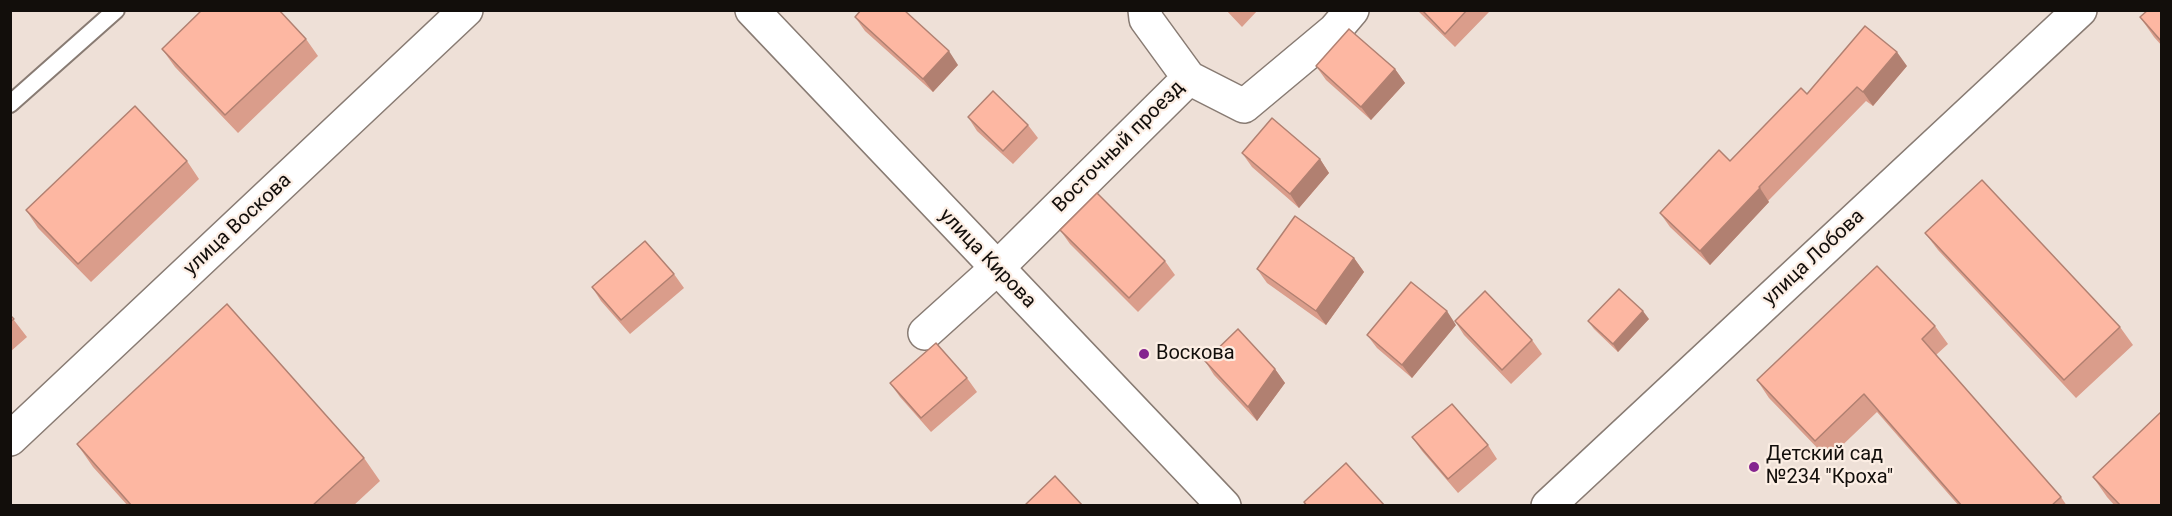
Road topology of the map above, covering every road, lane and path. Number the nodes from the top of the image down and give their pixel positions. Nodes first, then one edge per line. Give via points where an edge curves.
1 (116, 10) edge
2 (466, 10) edge
3 (752, 10) edge
4 (1145, 10) edge
5 (1352, 10) edge
6 (2080, 10) edge
7 (1189, 78) junction
8 (10, 104) edge
9 (996, 268) junction
10 (925, 333) dead end
11 (10, 439) edge
12 (1224, 506) edge
13 (1548, 506) edge

1 - 8 lane
2 - 11 street, улица Воскова
3 - 9 street, улица Кирова
4 - 7 street via 1146,19
5 - 7 street, Восточный проезд via 1335,30 1244,106
6 - 13 street, улица Лобова
7 - 9 street, Восточный проезд
9 - 10 street, Восточный проезд
9 - 12 street, улица Кирова

